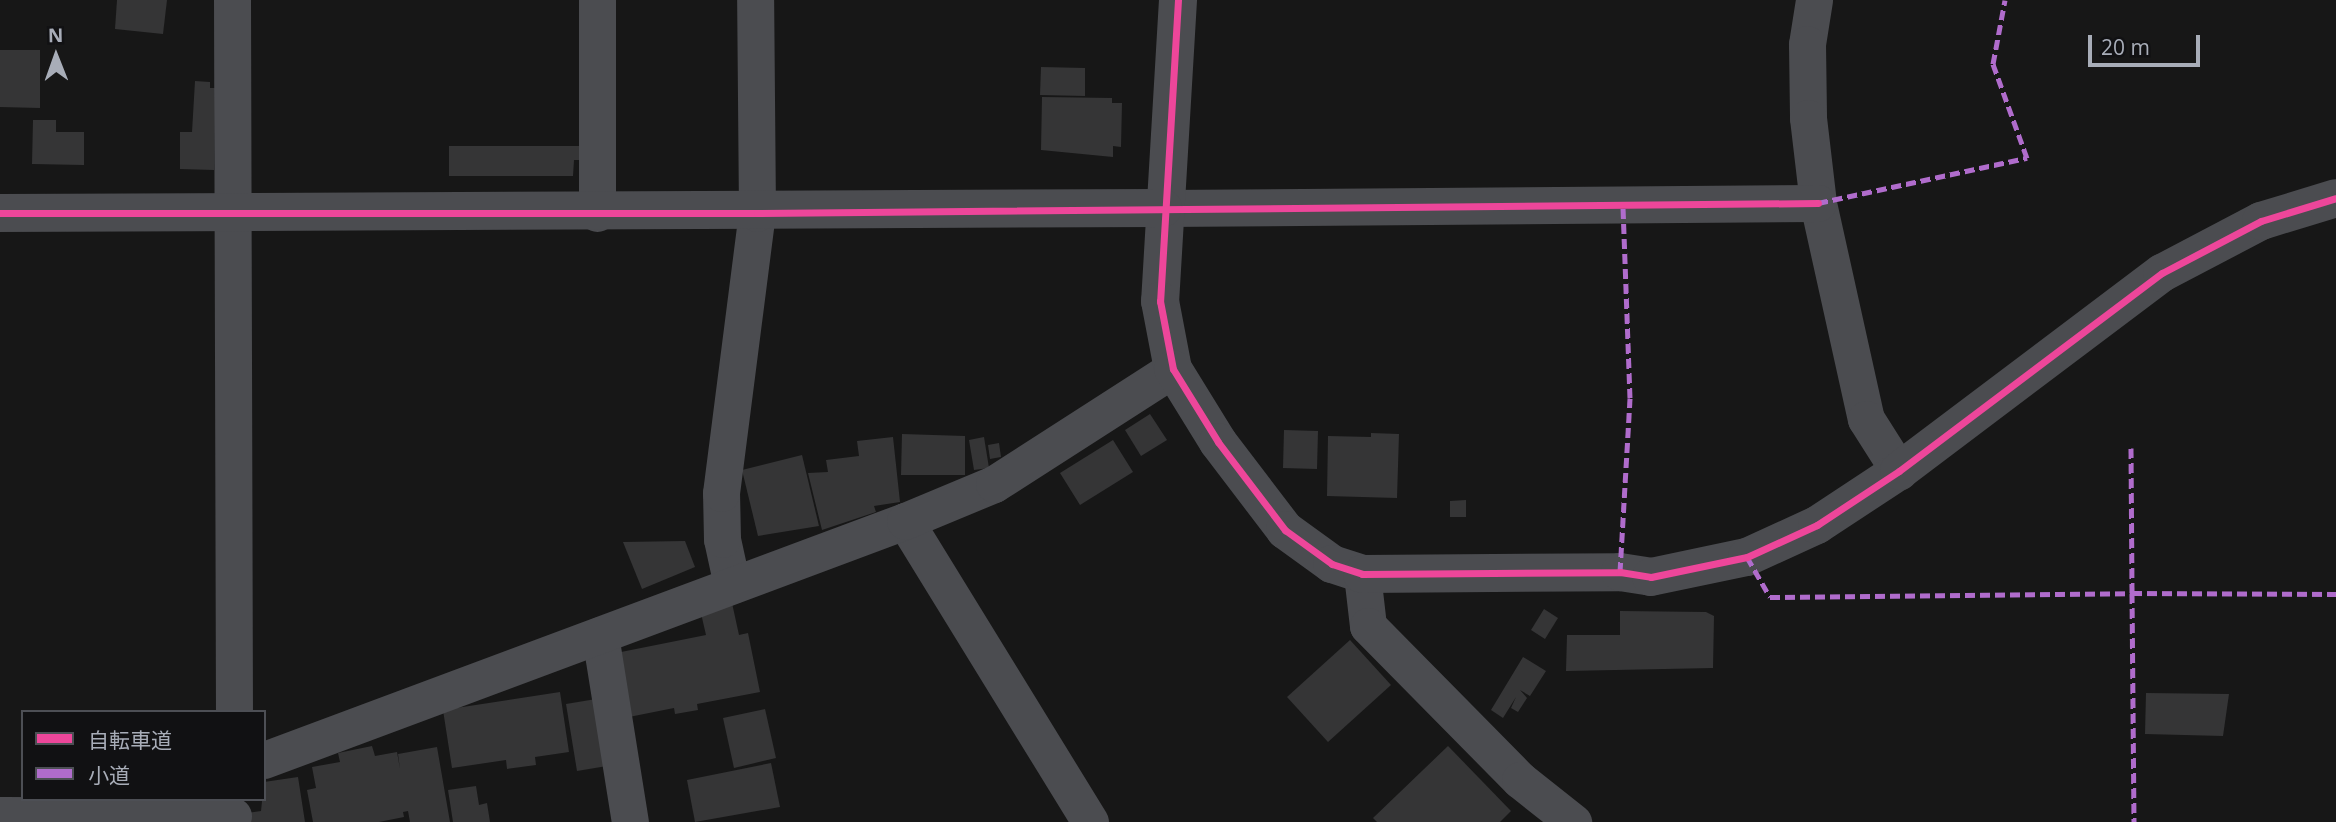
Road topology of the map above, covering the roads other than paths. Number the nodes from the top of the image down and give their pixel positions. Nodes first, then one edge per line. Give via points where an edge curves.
1 (232, 0) edge
2 (597, 0) edge
3 (755, 0) edge
4 (1178, 0) edge
5 (1814, 0) edge
6 (2336, 198) edge
7 (1818, 203) junction
8 (1163, 208) junction
9 (757, 212) junction
10 (0, 213) edge
11 (597, 213) junction
12 (234, 214) junction
13 (1172, 369) junction
14 (1899, 471) junction
15 (905, 521) junction
16 (1362, 573) junction
17 (732, 584) junction
18 (600, 635) junction
19 (234, 710) edge
20 (266, 759) edge
21 (234, 812) edge
22 (0, 816) edge
23 (630, 822) edge
24 (1090, 822) edge
25 (1573, 822) edge

1 - 12 street
2 - 11 street
3 - 9 street
4 - 8 street
5 - 7 street via 1807,44 1808,118
6 - 14 street via 2261,221 2162,273
7 - 8 street
7 - 14 street via 1866,419
8 - 9 street
8 - 13 street via 1160,301
9 - 11 street
9 - 17 street via 722,493 722,539
10 - 12 street
11 - 12 street
12 - 19 street
13 - 15 street via 994,484
13 - 16 street via 1218,442 1285,530 1332,564
14 - 16 street via 1817,525 1747,557 1710,568 1651,577 1620,572
15 - 17 street
15 - 24 street
16 - 25 street via 1368,626 1520,780
17 - 18 street
18 - 20 street
18 - 23 street
21 - 22 street

